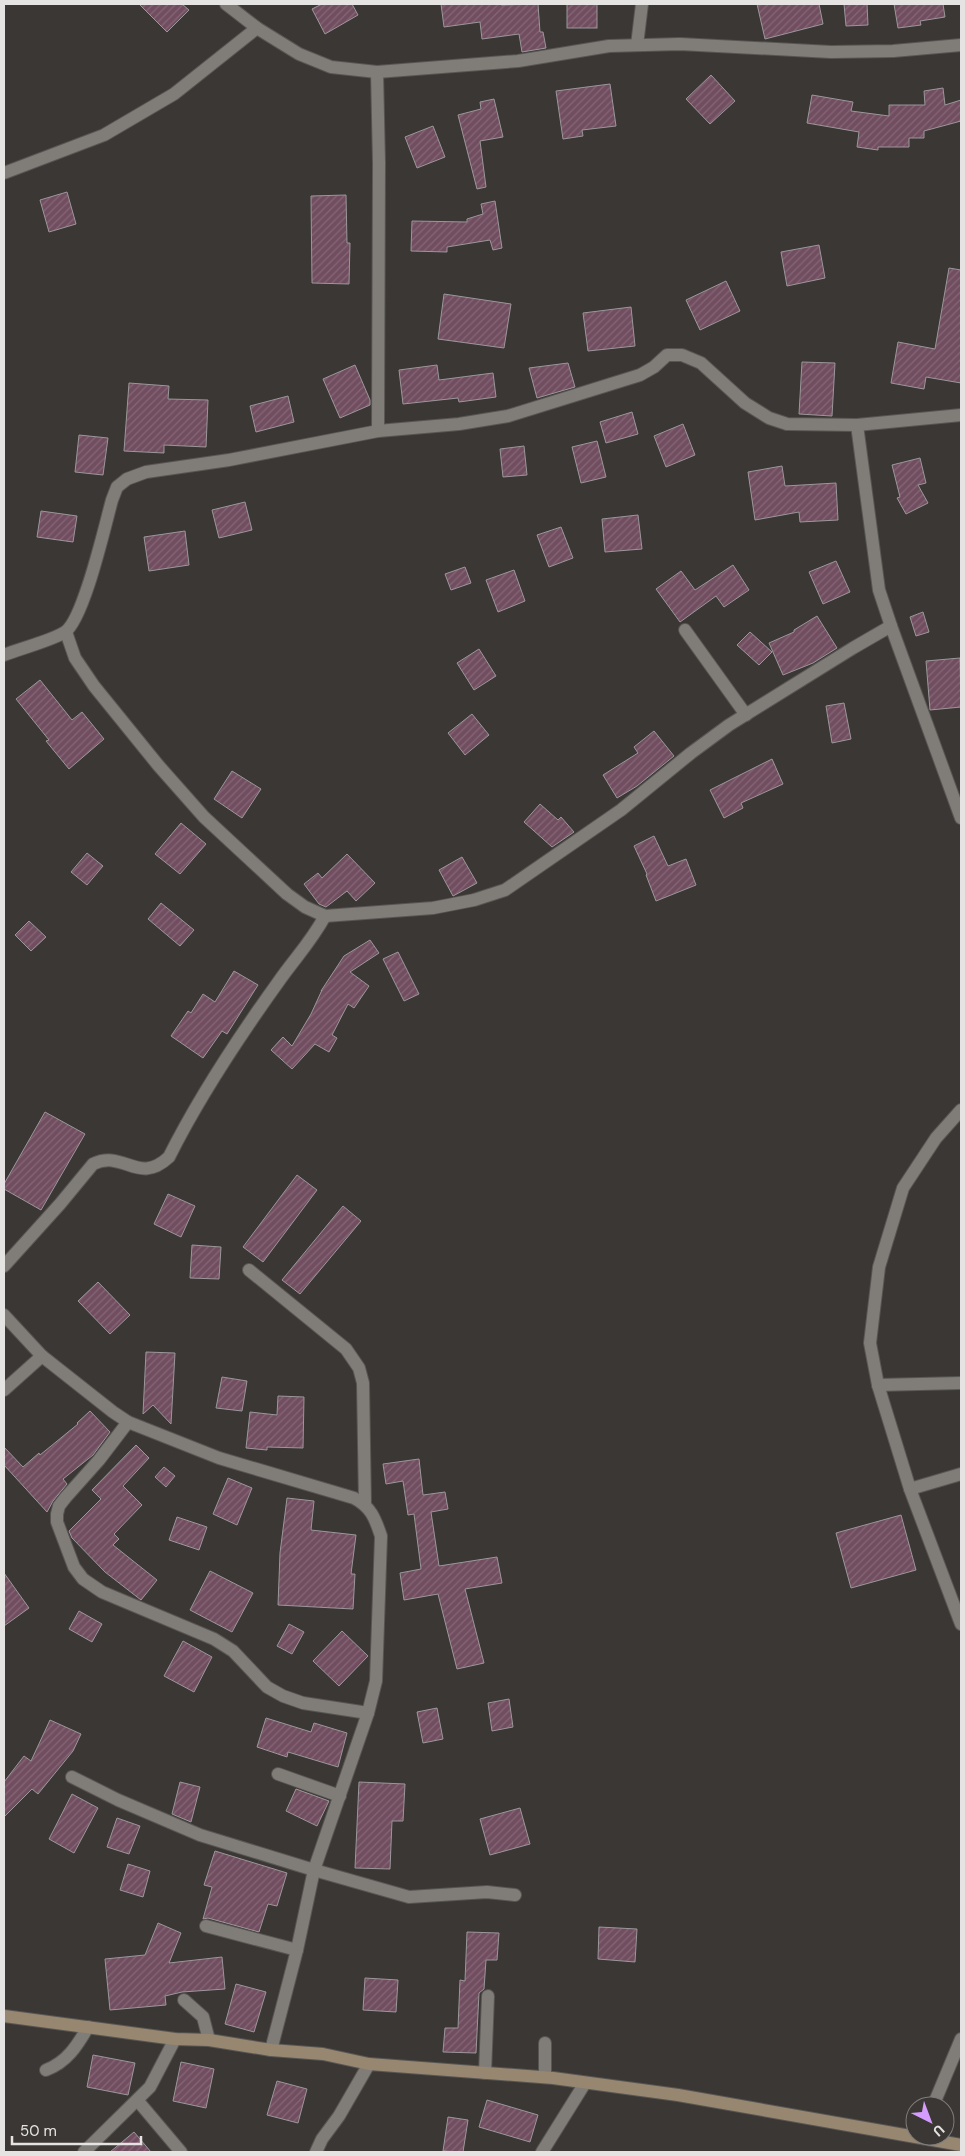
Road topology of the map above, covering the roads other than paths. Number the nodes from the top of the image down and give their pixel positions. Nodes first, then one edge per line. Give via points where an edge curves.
1 (226, 4) edge
2 (642, 4) edge
3 (257, 28) junction
4 (961, 45) edge
5 (637, 46) junction
6 (377, 72) junction
7 (4, 173) edge
8 (961, 415) edge
9 (857, 425) junction
10 (378, 431) junction
11 (892, 626) junction
12 (684, 630) dead end
13 (66, 632) junction
14 (4, 655) edge
15 (746, 715) junction
16 (961, 818) edge
17 (325, 916) junction
18 (961, 1110) edge
19 (4, 1266) edge
20 (249, 1270) dead end
21 (4, 1315) edge
22 (42, 1356) junction
23 (961, 1383) edge
24 (878, 1385) junction
25 (4, 1390) edge
26 (128, 1422) junction
27 (961, 1474) edge
28 (910, 1489) junction
29 (365, 1504) junction
30 (961, 1624) edge
31 (368, 1713) junction
32 (278, 1774) dead end
33 (72, 1777) dead end
34 (340, 1796) junction
35 (314, 1870) junction
36 (515, 1895) dead end
37 (206, 1926) dead end
38 (297, 1950) junction
39 (488, 1996) dead end
40 (184, 2000) dead end
41 (4, 2016) edge
42 (88, 2028) junction
43 (175, 2039) junction
44 (961, 2039) edge
45 (209, 2040) junction
46 (545, 2042) dead end
47 (271, 2050) junction
48 (370, 2064) junction
49 (46, 2070) dead end
50 (485, 2073) junction
51 (545, 2078) junction
52 (586, 2082) junction
53 (937, 2096) edge
54 (138, 2101) junction
55 (905, 2134) edge
56 (84, 2152) edge
57 (181, 2152) edge
58 (316, 2152) edge
59 (542, 2152) edge

1 - 3 street
2 - 5 street
3 - 6 street via 299,54 330,67
3 - 7 street via 174,94 104,135
4 - 5 street via 830,52 680,44
5 - 6 street via 609,46 518,61
6 - 10 street
8 - 9 street
9 - 10 street via 787,424 769,418 745,403 701,363 682,355 667,355 640,375 508,416
9 - 11 street via 879,590
10 - 13 street via 229,460 146,472 127,479 117,487 88,586 79,611
11 - 15 street
11 - 16 street
12 - 15 street
13 - 14 street
13 - 17 street via 75,658 94,686 204,816 287,894
15 - 17 street via 691,753 621,810 505,890 433,908
17 - 19 street via 314,937 279,980 214,1077 169,1157 161,1164 142,1170 117,1160 93,1164
18 - 24 street via 936,1138 903,1188 882,1258 870,1343
20 - 29 street via 346,1349 359,1368 363,1383
21 - 22 street
22 - 25 street
22 - 26 street
23 - 24 street
24 - 28 street
26 - 29 street via 219,1458
26 - 31 street via 66,1497 57,1514 74,1567 82,1579 102,1592 214,1639 233,1651 262,1682 283,1696 304,1703
27 - 28 street
28 - 30 street
29 - 31 street via 375,1519 380,1536 376,1680
31 - 34 street
32 - 34 street
33 - 35 street via 200,1835
34 - 35 street
35 - 36 street via 409,1897 487,1892
35 - 38 street
37 - 38 street
38 - 47 street
39 - 50 street
40 - 45 street via 203,2017
41 - 42 street
42 - 43 street
42 - 49 street via 76,2048 57,2066
43 - 45 street
43 - 54 street via 156,2079
44 - 53 street
45 - 47 street
46 - 51 street
47 - 48 street via 323,2054
48 - 50 street
48 - 58 street
50 - 51 street
51 - 52 street
52 - 55 street
52 - 59 street
54 - 56 street
54 - 57 street

